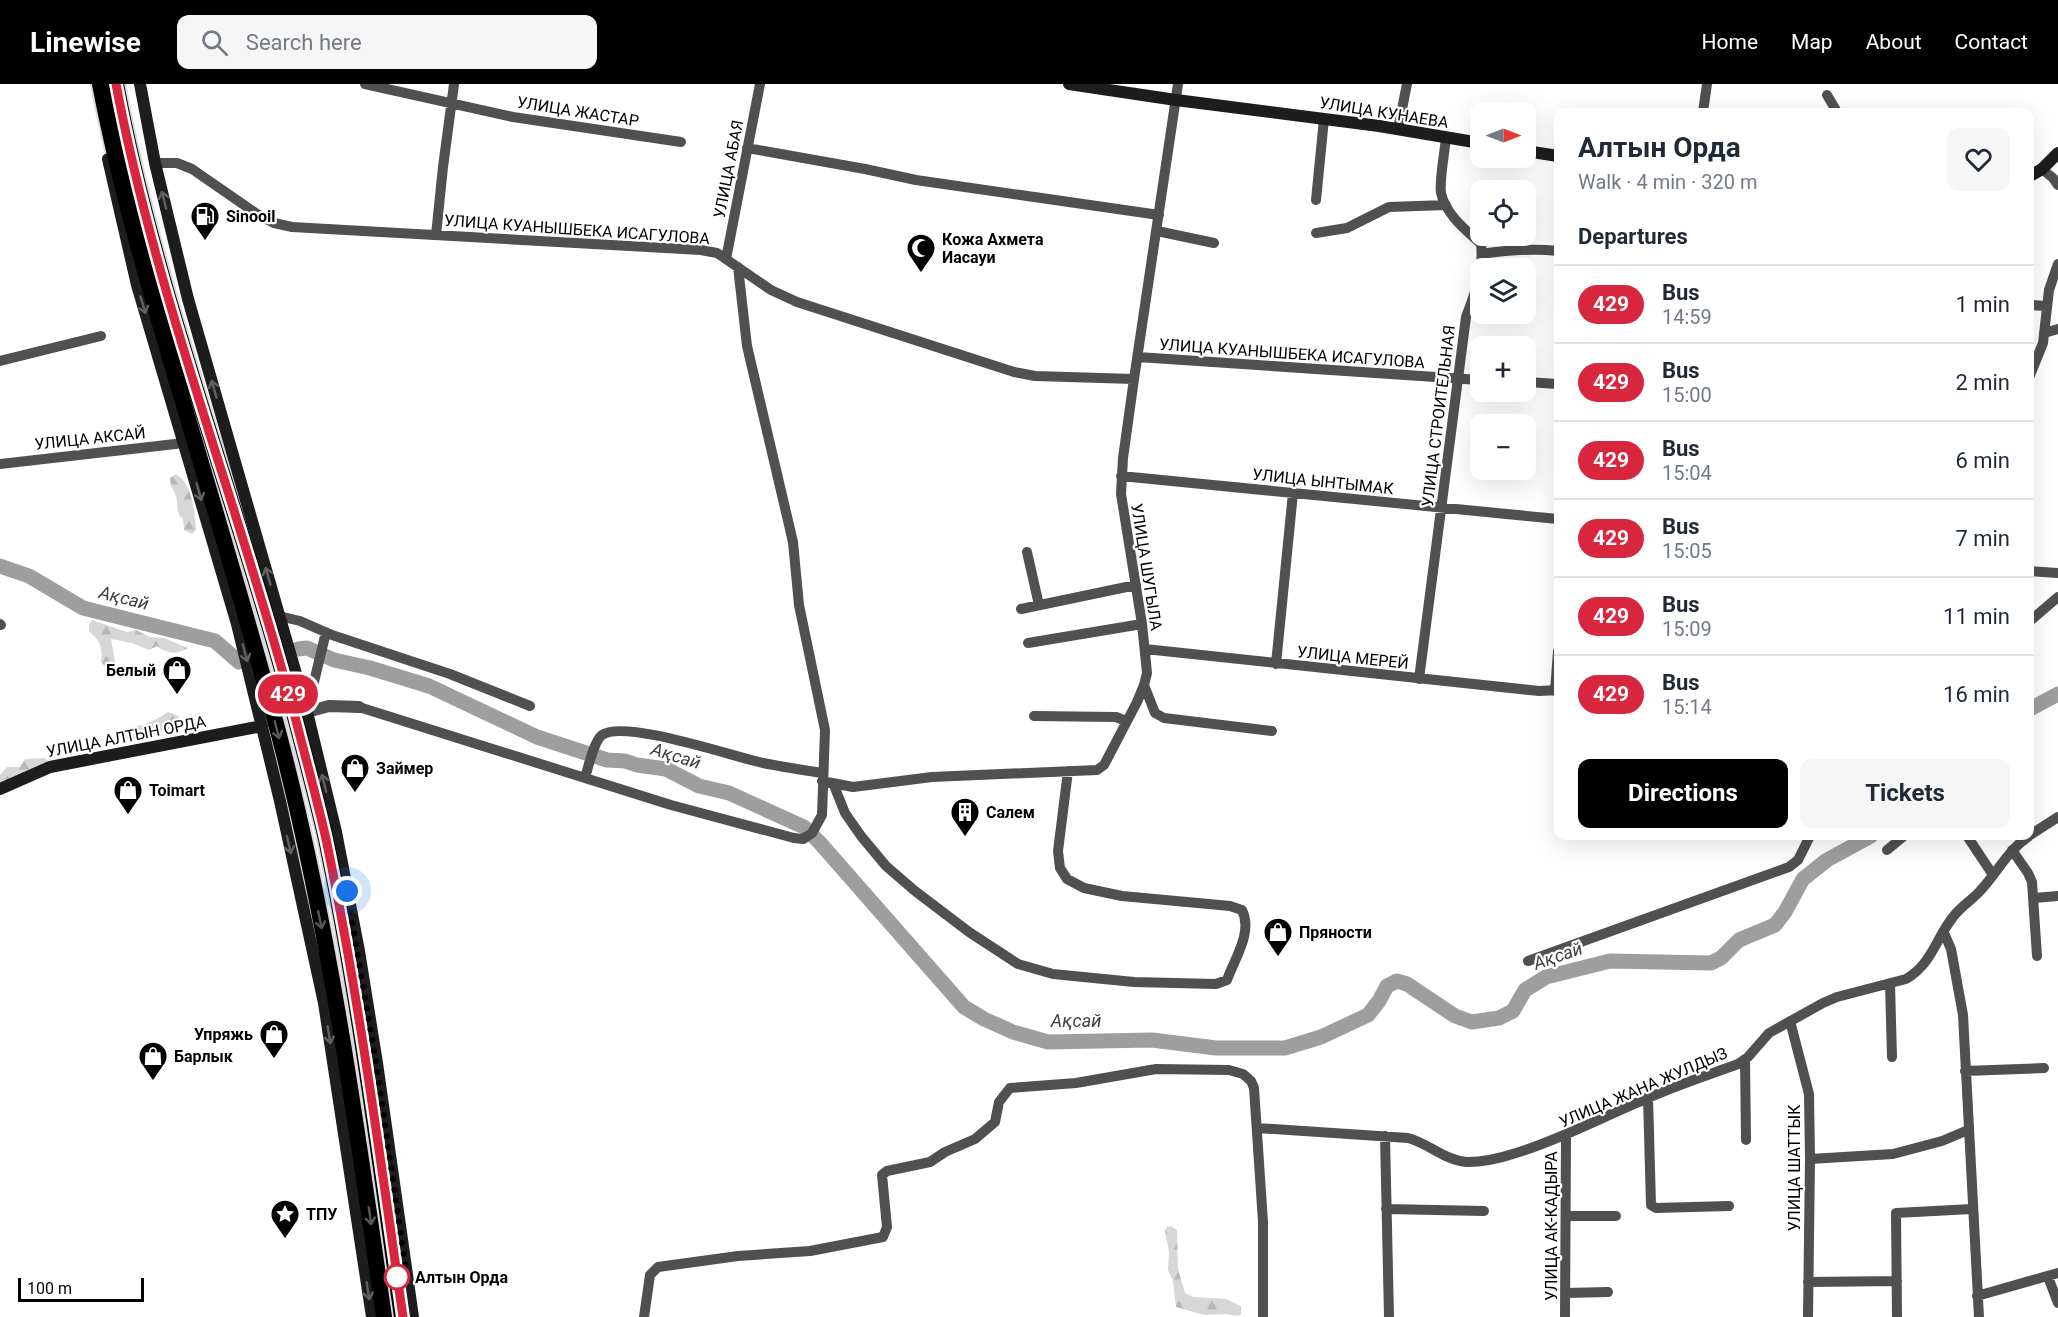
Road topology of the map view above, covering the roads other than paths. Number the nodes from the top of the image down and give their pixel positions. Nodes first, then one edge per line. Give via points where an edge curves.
1 (93, 84) edge
2 (100, 84) edge
3 (116, 84) edge
4 (140, 84) edge
5 (365, 84) edge
6 (454, 84) edge
7 (760, 84) edge
8 (1069, 84) edge
9 (1178, 84) edge
10 (1407, 84) edge
11 (1707, 84) edge
12 (1827, 95) dead end
13 (1176, 100) junction
14 (452, 103) junction
15 (1704, 108) edge
16 (1835, 108) edge
17 (1324, 119) junction
18 (1398, 129) junction
19 (1446, 138) junction
20 (681, 142) dead end
21 (1470, 142) edge
22 (747, 148) junction
23 (1536, 153) edge
24 (2058, 153) edge
25 (1554, 155) edge
26 (155, 164) junction
27 (2042, 169) junction
28 (2034, 174) edge
29 (2056, 180) edge
30 (1316, 200) dead end
31 (1446, 205) junction
32 (1160, 215) junction
33 (1157, 231) junction
34 (1316, 233) dead end
35 (436, 235) junction
36 (1214, 243) dead end
37 (1554, 251) edge
38 (1482, 254) junction
39 (726, 259) junction
40 (2058, 264) edge
41 (738, 267) junction
42 (2034, 305) edge
43 (2046, 306) junction
44 (2058, 329) edge
45 (2044, 333) junction
46 (100, 336) dead end
47 (1138, 357) junction
48 (0, 361) edge
49 (2034, 365) edge
50 (1134, 379) junction
51 (1457, 379) junction
52 (1470, 380) edge
53 (1536, 383) edge
54 (1554, 384) edge
55 (184, 443) junction
56 (0, 464) edge
57 (1121, 476) junction
58 (1293, 493) junction
59 (1442, 507) junction
60 (1554, 519) edge
61 (1027, 552) dead end
62 (2034, 571) edge
63 (2058, 573) edge
64 (1136, 585) junction
65 (2058, 597) edge
66 (1039, 606) junction
67 (1021, 609) dead end
68 (2034, 618) edge
69 (1142, 624) junction
70 (278, 625) junction
71 (244, 629) junction
72 (326, 632) junction
73 (1028, 643) dead end
74 (1144, 649) junction
75 (1276, 664) junction
76 (1419, 679) junction
77 (1144, 685) junction
78 (1554, 691) edge
79 (530, 705) dead end
80 (359, 707) joint
81 (306, 712) junction
82 (1034, 716) dead end
83 (1126, 721) junction
84 (262, 726) junction
85 (1272, 731) dead end
86 (1068, 771) junction
87 (822, 777) junction
88 (585, 778) junction
89 (834, 783) junction
90 (0, 789) edge
91 (2058, 817) edge
92 (2034, 832) edge
93 (1808, 840) edge
94 (1899, 840) edge
95 (1970, 840) edge
96 (2023, 840) edge
97 (1887, 850) dead end
98 (2012, 850) junction
99 (1993, 875) junction
100 (2058, 896) edge
101 (2034, 898) junction
102 (1944, 933) junction
103 (2037, 956) dead end
104 (1528, 961) dead end
105 (1890, 984) junction
106 (1790, 1021) junction
107 (1892, 1057) dead end
108 (1745, 1059) junction
109 (2044, 1068) dead end
110 (1965, 1071) junction
111 (1648, 1098) junction
112 (1257, 1128) junction
113 (1968, 1130) junction
114 (1385, 1136) junction
115 (1566, 1136) junction
116 (1746, 1140) dead end
117 (1810, 1159) junction
118 (1728, 1206) dead end
119 (1386, 1209) junction
120 (1972, 1209) junction
121 (1484, 1211) dead end
122 (1566, 1216) junction
123 (1616, 1216) dead end
124 (2053, 1275) edge
125 (1897, 1281) junction
126 (1808, 1282) junction
127 (1608, 1292) dead end
128 (1566, 1293) junction
129 (1977, 1296) junction
130 (2058, 1304) edge
131 (372, 1317) edge
132 (384, 1317) edge
133 (402, 1317) edge
134 (413, 1317) edge
135 (644, 1317) edge
136 (1263, 1317) edge
137 (1389, 1317) edge
138 (1566, 1317) edge
139 (1808, 1317) edge
140 (1898, 1317) edge
141 (1979, 1317) edge

1 -> 55 main road via 137,285
2 - 71 highway via 139,253
3 - 70 highway via 153,249
4 - 26 main road
5 - 14 street, УЛИЦА ЖАСТАР
6 - 14 street
7 - 22 street, УЛИЦА АБАЯ
8 - 13 main road, УЛИЦА КУНАЕВА
9 - 13 street, УЛИЦА ШУГЫЛА
10 - 18 street
11 - 15 street
12 - 16 street
13 - 17 main road, УЛИЦА КУНАЕВА
13 - 32 street, УЛИЦА ШУГЫЛА
14 - 20 street, УЛИЦА ЖАСТАР via 513,117
14 - 35 street
17 - 18 main road, УЛИЦА КУНАЕВА
17 - 30 street
18 - 19 main road, УЛИЦА КУНАЕВА
19 - 21 main road, УЛИЦА КУНАЕВА
19 - 31 street via 1441,192
22 - 32 street via 916,180
22 - 39 street, УЛИЦА АБАЯ
23 - 25 main road
24 - 27 main road
26 - 35 street, УЛИЦА КУАНЫШБЕКА ИСАГУЛОВА via 177,163 192,169 257,214 283,225
70 -> 26 main road via 188,300
27 - 28 main road
27 - 29 street
31 - 34 street via 1389,207 1347,228
31 - 38 street via 1481,244
32 - 33 street, УЛИЦА ШУГЫЛА
33 - 36 street
33 - 47 street, УЛИЦА ШУГЫЛА
35 - 39 street, УЛИЦА КУАНЫШБЕКА ИСАГУЛОВА via 701,250
37 - 38 street via 1510,249
38 - 51 street, УЛИЦА СТРОИТЕЛЬНАЯ via 1477,289 1466,317
39 - 41 street, УЛИЦА КУАНЫШБЕКА ИСАГУЛОВА
40 - 43 street
41 - 50 street, УЛИЦА КУАНЫШБЕКА ИСАГУЛОВА via 797,302 1014,372
41 - 87 street via 747,346 793,542 799,605 823,717
42 - 43 street
43 - 45 street
44 - 45 street
45 - 49 street
46 - 48 street
47 - 50 street, УЛИЦА ШУГЫЛА
47 - 51 street, УЛИЦА КУАНЫШБЕКА ИСАГУЛОВА
50 - 57 street, УЛИЦА ШУГЫЛА
51 - 52 street, УЛИЦА КУАНЫШБЕКА ИСАГУЛОВА
51 - 59 street, УЛИЦА СТРОИТЕЛЬНАЯ
53 - 54 street
55 - 56 street, УЛИЦА АКСАЙ
55 -> 71 main road
57 - 58 street, УЛИЦА ЫНТЫМАК
57 - 64 street, УЛИЦА ШУГЫЛА via 1120,494
58 - 59 street, УЛИЦА ЫНТЫМАК
58 - 75 street
59 - 60 street, УЛИЦА ЫНТЫМАК
59 - 76 street, УЛИЦА СТРОИТЕЛЬНАЯ
61 - 66 street
62 - 63 street
64 - 66 street
64 - 69 street, УЛИЦА ШУГЫЛА
65 - 68 street
66 - 67 street
69 - 73 street
69 - 74 street, УЛИЦА ШУГЫЛА
70 - 72 street via 298,621
70 - 81 main road
70 - 133 highway via 349,958
71 -> 84 main road
71 -> 132 highway via 295,800 332,976
72 - 79 street
72 - 81 street
74 - 75 street, УЛИЦА МЕРЕЙ
74 - 77 street, УЛИЦА ШУГЫЛА
75 - 76 street, УЛИЦА МЕРЕЙ
76 - 78 street, УЛИЦА МЕРЕЙ
77 - 83 street, УЛИЦА ШУГЫЛА
77 - 85 street via 1155,713 1164,718
80 - 81 street via 329,706
80 - 88 street
134 -> 81 main road via 359,951 336,832
82 - 83 street via 1116,717
83 - 86 street, УЛИЦА ШУГЫЛА via 1104,765 1096,770
84 - 90 main road, УЛИЦА АЛТЫН ОРДА via 50,766
84 -> 131 main road via 324,1003
86 - 89 street, УЛИЦА ШУГЫЛА via 932,777 853,787
86 - 89 street via 1058,851 1060,868 1067,879 1083,888 1122,896 1242,910 1246,930 1227,980 1216,984 1134,982 1053,974 1018,964 969,932 886,866 845,813
87 - 88 street, УЛИЦА ШУГЫЛА via 666,737 611,732 597,741
87 - 88 street via 819,825 803,839
87 - 89 street, УЛИЦА ШУГЫЛА
91 - 92 street, УЛИЦА ЖАНА ЖУЛДЫЗ
93 - 104 street via 1798,860 1789,867
94 - 97 street
95 - 99 street
96 - 98 street, УЛИЦА ЖАНА ЖУЛДЫЗ
98 - 99 street, УЛИЦА ЖАНА ЖУЛДЫЗ
98 - 101 street via 2028,873
99 - 102 street, УЛИЦА ЖАНА ЖУЛДЫЗ via 1953,916
100 - 101 street
101 - 103 street
102 - 105 street, УЛИЦА ЖАНА ЖУЛДЫЗ via 1917,973
102 - 110 street via 1959,987
105 - 106 street, УЛИЦА ЖАНА ЖУЛДЫЗ via 1837,997
105 - 107 street
106 - 108 street, УЛИЦА ЖАНА ЖУЛДЫЗ via 1769,1033
106 - 117 street, УЛИЦА ШАТТЫК via 1809,1094
108 - 111 street, УЛИЦА ЖАНА ЖУЛДЫЗ
108 - 116 street
109 - 110 street
110 - 113 street
111 - 115 street, УЛИЦА ЖАНА ЖУЛДЫЗ
111 - 118 street via 1651,1205
112 - 114 street, УЛИЦА ЖАНА ЖУЛДЫЗ
112 - 135 street via 1251,1081 1229,1070 1156,1069 1076,1083 1010,1088 999,1102 995,1122 975,1139 930,1162 882,1175 886,1227 883,1237 810,1251 658,1267 650,1275
112 - 136 street via 1263,1222
113 - 117 street via 1893,1154
113 - 120 street
114 - 115 street, УЛИЦА ЖАНА ЖУЛДЫЗ via 1420,1141 1453,1159 1478,1162
114 - 119 street
115 - 122 street, УЛИЦА АК-КАДЫРА
117 - 126 street, УЛИЦА ШАТТЫК
119 - 121 street
119 - 137 street
120 - 125 street via 1896,1213
120 - 129 street
122 - 123 street
122 - 128 street, УЛИЦА АК-КАДЫРА
124 - 129 street
124 - 130 street
125 - 126 street
125 - 140 street
126 - 139 street, УЛИЦА ШАТТЫК
127 - 128 street
128 - 138 street, УЛИЦА АК-КАДЫРА
129 - 141 street

